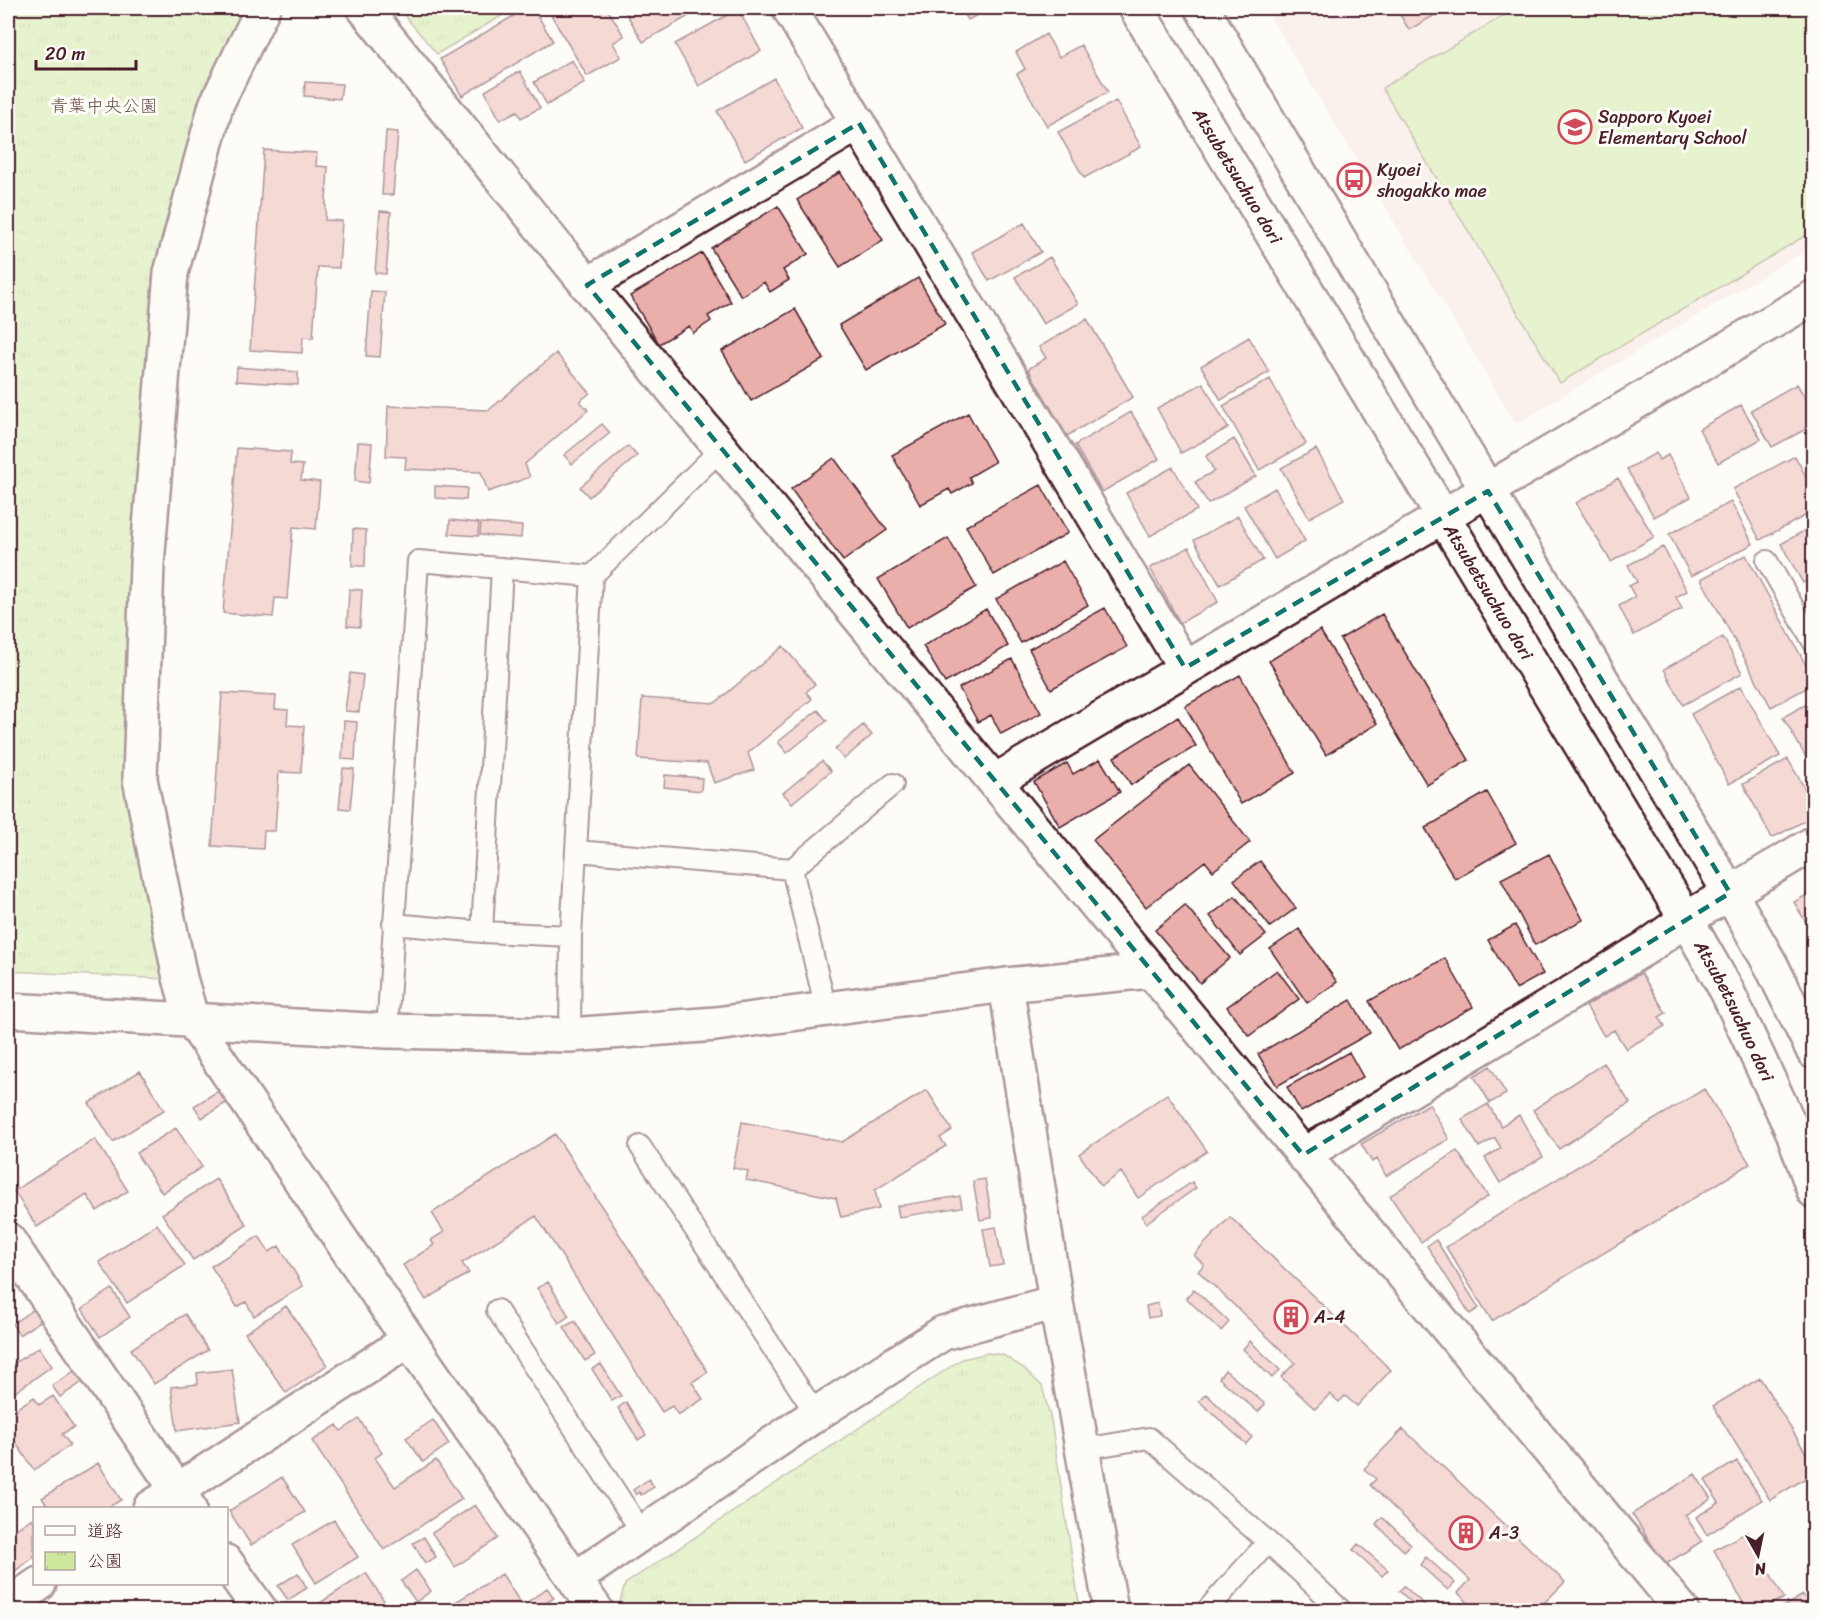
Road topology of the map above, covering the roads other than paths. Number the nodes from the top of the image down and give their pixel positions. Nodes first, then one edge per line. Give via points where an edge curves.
1 (263, 8) edge
2 (364, 8) edge
3 (789, 8) edge
4 (1136, 8) edge
5 (1202, 8) edge
6 (859, 123) junction
7 (587, 285) junction
8 (1814, 297) edge
9 (722, 449) junction
10 (1488, 491) junction
11 (1443, 518) junction
12 (1767, 561) dead end
13 (502, 568) junction
14 (592, 576) junction
15 (1814, 643) edge
16 (1185, 668) junction
17 (995, 782) junction
18 (893, 784) dead end
19 (1814, 843) edge
20 (576, 851) junction
21 (792, 869) junction
22 (1730, 892) junction
23 (1686, 919) junction
24 (393, 924) junction
25 (482, 932) junction
26 (571, 936) junction
27 (1151, 971) junction
28 (1006, 985) junction
29 (826, 1009) junction
30 (8, 1010) edge
31 (192, 1020) junction
32 (387, 1031) junction
33 (570, 1035) junction
34 (1814, 1052) edge
35 (640, 1146) dead end
36 (1303, 1155) junction
37 (1814, 1191) edge
38 (8, 1240) edge
39 (1056, 1302) junction
40 (497, 1310) dead end
41 (409, 1340) junction
42 (816, 1414) junction
43 (1083, 1449) junction
44 (183, 1499) edge
45 (157, 1507) edge
46 (643, 1534) junction
47 (1268, 1542) junction
48 (228, 1565) edge
49 (575, 1579) junction
50 (38, 1585) edge
51 (8, 1605) edge
52 (260, 1611) edge
53 (596, 1611) edge
54 (1111, 1611) edge
55 (1207, 1611) edge
56 (1341, 1611) edge
57 (1682, 1611) edge

1 - 31 street via 216,105 171,273 147,564 140,779
2 - 7 street
3 - 6 street
4 - 11 street, Atsubetsuchuo dori
5 - 10 street
6 - 7 street
6 - 16 street
7 - 9 street
8 - 10 street
9 - 14 lane
9 - 17 street
10 - 11 street
10 - 22 street
11 - 16 street
11 - 23 street, Atsubetsuchuo dori
12 - 15 lane
13 - 14 lane
13 - 24 lane via 418,561
13 - 25 lane
14 - 20 lane
16 - 17 street
17 - 27 street
18 - 21 lane
19 - 22 street
20 - 21 lane
20 - 26 lane
21 - 29 lane
22 - 23 street
22 - 34 street
23 - 36 street via 1647,947
23 - 37 street, Atsubetsuchuo dori via 1727,991 1793,1132
24 - 25 lane
24 - 32 lane
25 - 26 lane
26 - 33 lane
27 - 28 street
27 - 36 street
28 - 29 street
28 - 39 street
29 - 33 street via 716,1024
30 - 31 street
31 - 32 street
31 - 41 street
32 - 33 street
35 - 42 lane
36 - 57 street
38 - 44 street
39 - 42 street via 943,1333
39 - 43 street
40 - 46 lane
41 - 44 street
41 - 49 street
42 - 46 street
43 - 47 lane via 1149,1438
43 - 54 street
44 - 45 street
46 - 49 street
47 - 55 lane
47 - 56 lane
48 - 52 street
49 - 53 street
50 - 51 street

